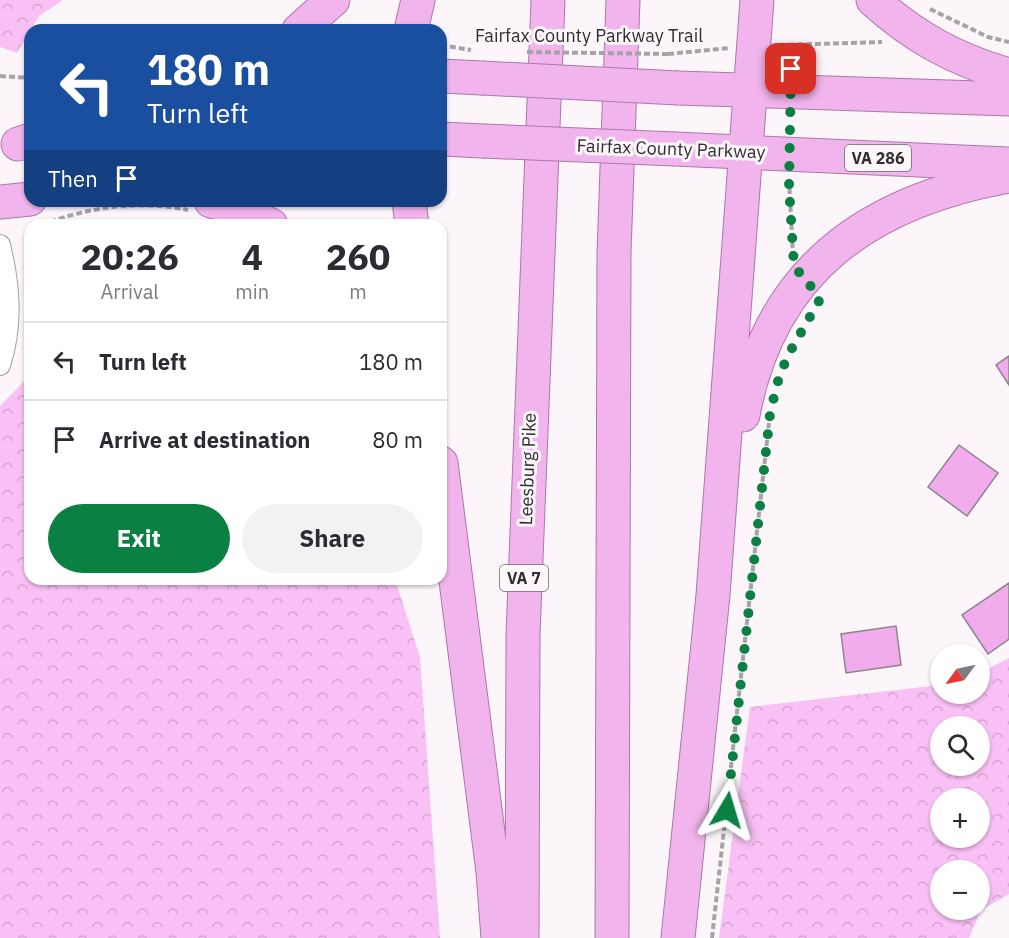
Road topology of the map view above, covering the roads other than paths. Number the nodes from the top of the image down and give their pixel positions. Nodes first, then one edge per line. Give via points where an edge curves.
1 (333, 0) edge
2 (418, 0) edge
3 (548, 0) edge
4 (622, 0) edge
5 (757, 0) edge
6 (873, 0) edge
7 (305, 24) edge
8 (412, 24) edge
9 (447, 74) edge
10 (1009, 75) edge
11 (752, 90) junction
12 (1009, 99) edge
13 (447, 139) edge
14 (746, 152) junction
15 (1009, 164) edge
16 (1009, 176) edge
17 (24, 200) edge
18 (0, 202) edge
19 (230, 207) edge
20 (257, 219) edge
21 (0, 245) edge
22 (0, 365) edge
23 (447, 509) edge
24 (713, 595) junction
25 (498, 938) edge
26 (522, 938) edge
27 (612, 938) edge
28 (678, 938) edge

1 - 7 highway
2 - 8 highway
3 - 26 highway, Leesburg Pike / VA 7 via 523,623
4 - 27 highway via 614,253
5 - 11 highway
6 - 10 highway via 917,36 975,65
9 - 11 highway, bridge via 477,64 678,88
11 - 12 highway
11 - 14 highway
13 - 14 highway, Fairfax County Parkway / VA 286, bridge
14 - 15 highway, Fairfax County Parkway / VA 286
14 - 24 highway
16 - 24 highway via 945,190 897,208 847,238 804,279 771,327 747,390
17 - 18 highway
19 - 20 highway
21 - 22 street via 10,303
23 - 25 highway
24 - 28 highway

